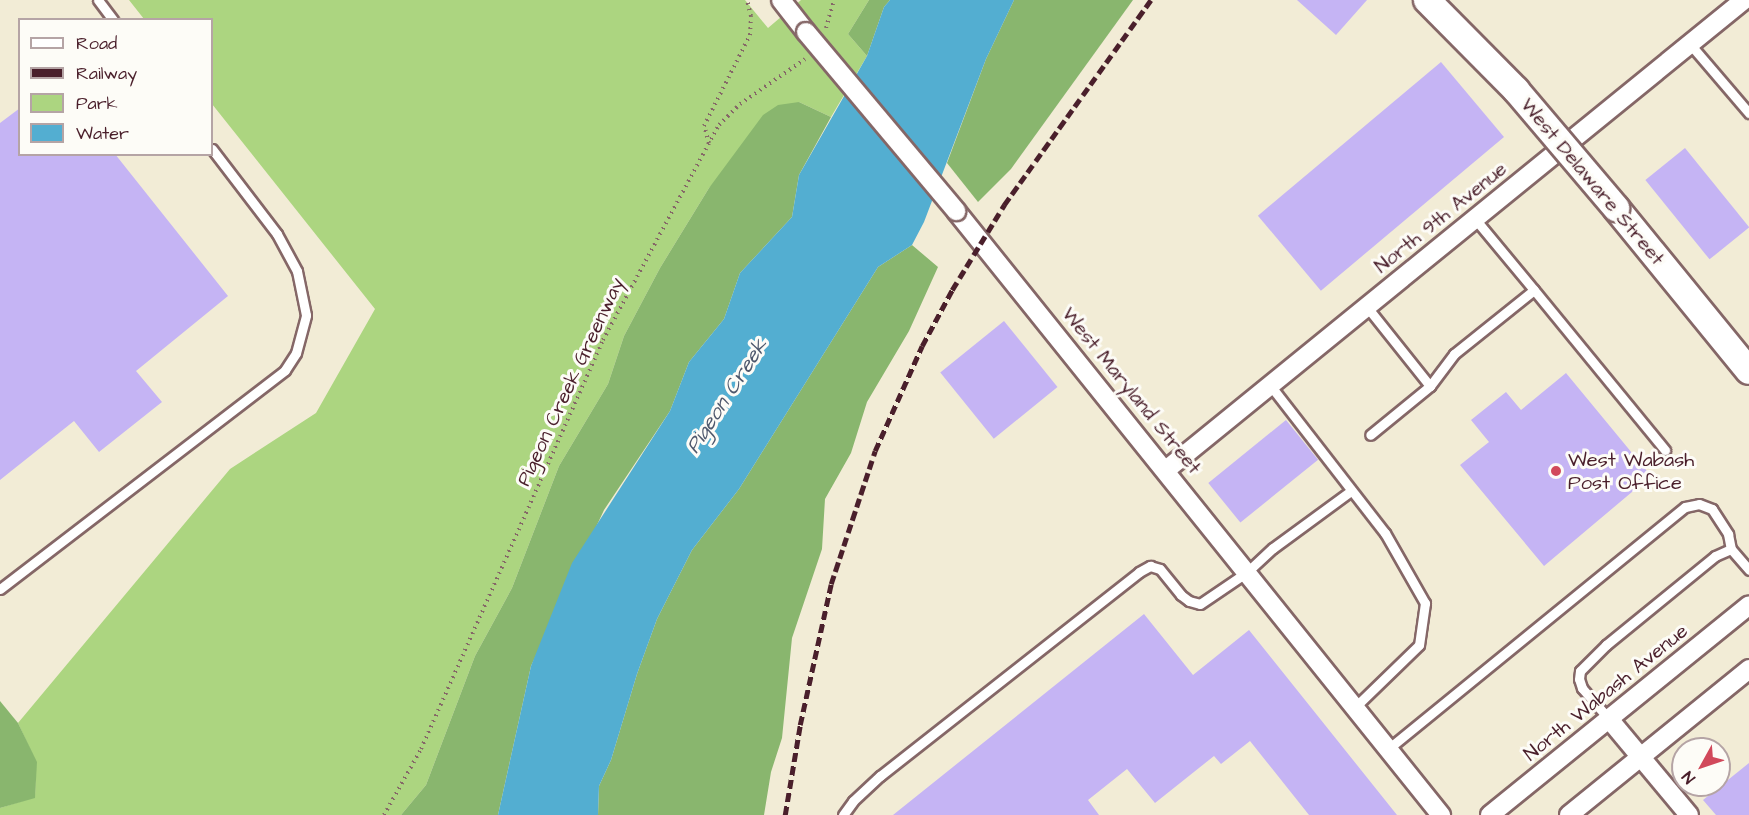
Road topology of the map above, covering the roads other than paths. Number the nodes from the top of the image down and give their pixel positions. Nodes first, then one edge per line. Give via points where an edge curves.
1 (98, 0) edge
2 (781, 0) edge
3 (1427, 0) edge
4 (1744, 0) edge
5 (111, 18) edge
6 (1690, 44) junction
7 (1749, 113) edge
8 (213, 150) edge
9 (1475, 219) junction
10 (1534, 290) junction
11 (1367, 307) junction
12 (1749, 371) edge
13 (1270, 386) junction
14 (1430, 386) junction
15 (1370, 435) dead end
16 (1665, 450) dead end
17 (1166, 470) junction
18 (1351, 491) junction
19 (1731, 549) junction
20 (1749, 570) edge
21 (1247, 572) junction
22 (0, 589) edge
23 (1749, 605) edge
24 (1749, 669) edge
25 (1355, 707) junction
26 (1610, 719) junction
27 (1388, 749) junction
28 (1641, 757) junction
29 (843, 815) edge
30 (1441, 815) edge
31 (1490, 815) edge
32 (1569, 815) edge
33 (1689, 815) edge

1 - 5 lane
2 - 17 street, West Maryland Street, bridge via 814,33
3 - 12 main road, West Delaware Street, bridge via 1516,90
4 - 6 street, North 9th Avenue
6 - 7 lane
6 - 9 street, North 9th Avenue
8 - 22 lane via 277,234 297,271 306,315 296,353 285,370
9 - 10 lane
9 - 11 street, North 9th Avenue
10 - 14 lane via 1454,354
10 - 16 lane
11 - 13 street, North 9th Avenue
11 - 14 lane
13 - 17 street, North 9th Avenue
13 - 18 lane
14 - 15 lane
17 - 21 street, West Maryland Street
18 - 21 lane
18 - 25 lane via 1385,533 1425,603 1419,645
19 - 20 lane
19 - 26 lane via 1715,556 1580,671 1582,688
19 - 27 lane via 1728,534 1712,509 1699,504 1685,507
21 - 25 street, West Maryland Street
21 - 29 lane via 1200,604 1181,595 1160,569 1150,567 1139,572 880,776
23 - 26 street, North Wabash Avenue
24 - 28 street
25 - 27 street, West Maryland Street
26 - 28 street
26 - 31 street, North Wabash Avenue
27 - 30 street, West Maryland Street
28 - 32 street
28 - 33 street

